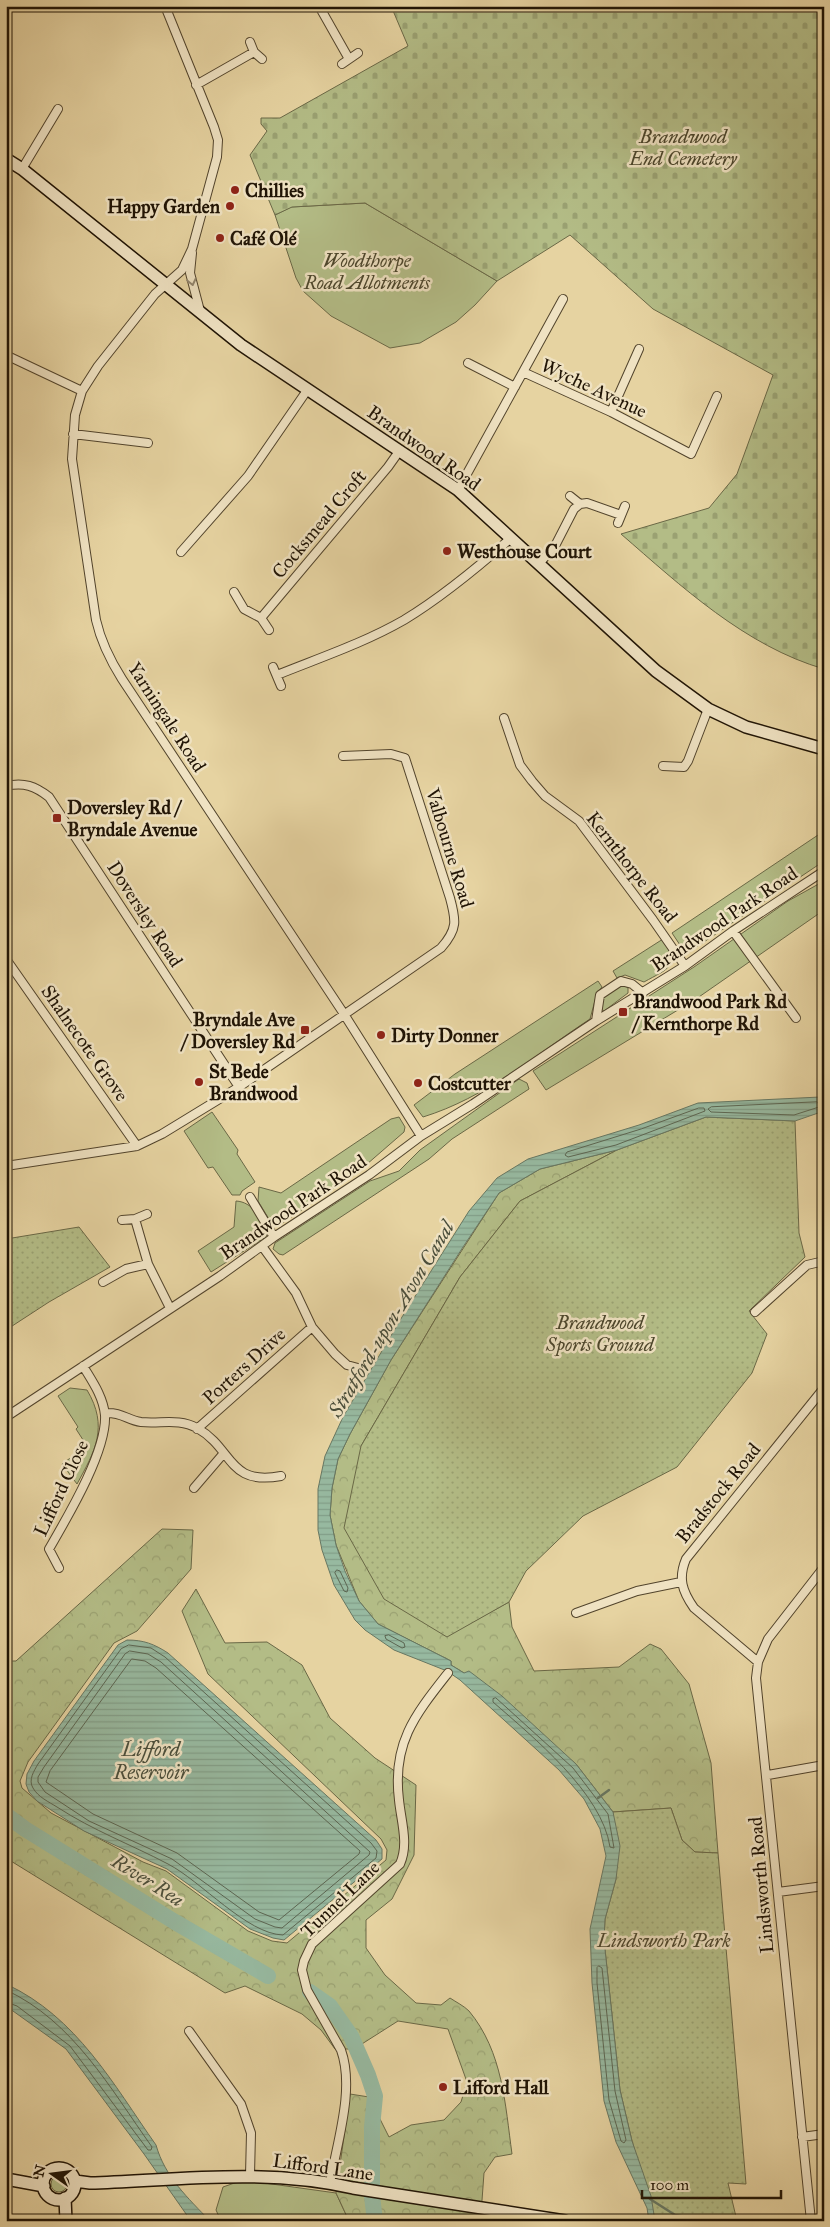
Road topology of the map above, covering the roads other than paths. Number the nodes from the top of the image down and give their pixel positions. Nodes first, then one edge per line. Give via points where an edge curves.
1 (165, 6) edge
2 (319, 6) edge
3 (250, 42) dead end
4 (254, 52) junction
5 (358, 53) dead end
6 (262, 59) dead end
7 (349, 59) junction
8 (342, 64) dead end
9 (196, 85) junction
10 (58, 109) dead end
11 (6, 159) edge
12 (22, 169) junction
13 (192, 249) junction
14 (167, 285) junction
15 (563, 299) dead end
16 (201, 315) junction
17 (639, 349) dead end
18 (10, 356) dead end
19 (468, 363) dead end
20 (523, 372) junction
21 (515, 387) junction
22 (308, 389) junction
23 (82, 390) junction
24 (717, 396) dead end
25 (611, 412) junction
26 (73, 434) junction
27 (148, 443) dead end
28 (400, 450) junction
29 (458, 490) junction
30 (570, 496) dead end
31 (580, 504) junction
32 (625, 506) dead end
33 (621, 514) junction
34 (618, 523) dead end
35 (510, 538) junction
36 (181, 552) dead end
37 (539, 564) junction
38 (234, 592) dead end
39 (261, 618) junction
40 (269, 630) dead end
41 (273, 667) dead end
42 (277, 676) junction
43 (281, 686) dead end
44 (708, 709) junction
45 (504, 718) dead end
46 (824, 749) edge
47 (343, 756) dead end
48 (663, 766) dead end
49 (6, 786) edge
50 (824, 872) edge
51 (733, 931) junction
52 (6, 959) edge
53 (685, 966) junction
54 (643, 993) junction
55 (344, 1014) junction
56 (796, 1018) dead end
57 (596, 1021) junction
58 (239, 1087) junction
59 (421, 1136) junction
60 (136, 1146) junction
61 (8, 1164) edge
62 (250, 1198) dead end
63 (148, 1214) dead end
64 (135, 1219) junction
65 (122, 1220) dead end
66 (274, 1237) junction
67 (262, 1246) junction
68 (824, 1261) edge
69 (148, 1264) junction
70 (103, 1282) dead end
71 (170, 1308) junction
72 (755, 1312) dead end
73 (312, 1327) junction
74 (83, 1366) junction
75 (358, 1368) dead end
76 (824, 1388) edge
77 (104, 1413) junction
78 (7, 1415) edge
79 (197, 1428) junction
80 (224, 1453) junction
81 (280, 1476) dead end
82 (194, 1488) dead end
83 (824, 1567) edge
84 (59, 1568) dead end
85 (681, 1582) junction
86 (576, 1613) dead end
87 (758, 1662) junction
88 (448, 1673) dead end
89 (824, 1765) edge
90 (768, 1775) junction
91 (824, 1886) edge
92 (778, 1892) junction
93 (189, 2031) dead end
94 (824, 2134) edge
95 (802, 2137) junction
96 (250, 2175) junction
97 (6, 2179) edge
98 (75, 2181) junction
99 (330, 2183) junction
100 (44, 2186) junction
101 (65, 2198) junction
102 (66, 2221) edge
103 (565, 2221) edge
104 (812, 2221) edge

1 - 9 street
2 - 7 street
3 - 4 street
4 - 6 street
4 - 9 street
5 - 7 street
7 - 8 street
9 - 13 street via 218,140 217,157
10 - 12 street
11 - 12 street, Brandwood Road
12 - 14 street, Brandwood Road
13 - 14 street, Yarningale Road via 182,270
13 -> 16 street via 190,273
14 - 16 street, Brandwood Road
14 - 23 street, Yarningale Road via 155,294
15 - 20 street
16 - 22 street, Brandwood Road
17 - 25 street
18 - 23 street
19 - 21 street
20 - 21 street, Wyche Avenue
20 - 25 street, Wyche Avenue
21 - 29 street, Wyche Avenue
22 - 28 street, Brandwood Road
22 - 36 street via 248,476
23 - 26 street, Yarningale Road
24 - 25 street, Wyche Avenue via 691,454
26 - 27 street
26 - 55 street, Yarningale Road via 72,459 96,620 109,658
28 - 29 street, Brandwood Road
28 - 39 street, Cocksmead Croft
29 - 35 street, Brandwood Road
30 - 31 street
31 - 33 street
31 - 37 street via 574,509 556,544
32 - 33 street
33 - 34 street
35 - 37 street, Brandwood Road
35 - 42 street via 479,566 403,620
37 - 44 street, Brandwood Road via 656,671
38 - 39 street via 244,609
39 - 40 street
41 - 42 street
42 - 43 street
44 - 46 street, Brandwood Road via 746,727
44 - 48 street via 684,767
45 - 53 street, Kernthorpe Road via 520,765 545,796 579,821
47 - 55 street, Valbourne Road via 391,754 405,758 455,918 453,930 441,948
49 - 58 street, Doversley Road via 19,783 37,788 49,798
50 - 51 street, Brandwood Park Road
51 - 53 street, Brandwood Park Road
51 - 56 street
52 - 60 street, Shalnecote Grove
53 - 54 street, Brandwood Park Road
54 - 57 street, Brandwood Park Road
54 - 57 street, Brandwood Park Road via 622,981 600,995
55 - 58 street, Valbourne Road
55 - 59 street, Yarningale Road
57 - 59 street, Brandwood Park Road
58 - 60 street, Valbourne Road via 162,1134
59 - 66 street, Brandwood Park Road
60 - 61 street, Valbourne Road
62 - 66 street
63 - 64 street
64 - 65 street
64 - 69 street
66 - 67 street, Brandwood Park Road
67 - 71 street, Brandwood Park Road
67 - 73 street via 296,1293
68 - 72 street via 807,1265
69 - 70 street via 126,1269
69 - 71 street
71 - 74 street, Brandwood Park Road
73 - 75 street via 335,1354 348,1365
73 - 79 street, Porters Drive
74 - 77 street, Lifford Close via 101,1397
74 - 78 street, Brandwood Park Road
76 - 85 street, Bradstock Road via 686,1559
77 - 79 street via 116,1412 140,1422 179,1422
77 - 84 street, Lifford Close via 100,1449 50,1549
79 - 80 street
80 - 81 street via 242,1472 253,1478
80 - 82 street
83 - 87 street, Lindsworth Road via 768,1639
85 - 86 street via 637,1590
85 - 87 street via 694,1608
87 - 90 street, Lindsworth Road via 756,1678
88 - 99 street, Tunnel Lane via 418,1711 405,1737 397,1766 404,1845 400,1864 312,1944 302,1970 307,1990 345,2060 347,2092
89 - 90 street
90 - 92 street, Lindsworth Road
91 - 92 street
92 - 95 street, Lindsworth Road
93 - 96 street via 241,2104 251,2133
94 - 95 street
95 - 104 street, Lindsworth Road
96 - 98 street, Lifford Lane via 99,2183
96 - 99 street, Lifford Lane
97 - 100 street
98 - 100 street, Lifford Lane via 66,2170 57,2168 45,2177
98 - 101 street via 73,2192
99 - 103 street, Lifford Lane
100 - 101 street via 52,2197
101 - 102 street

